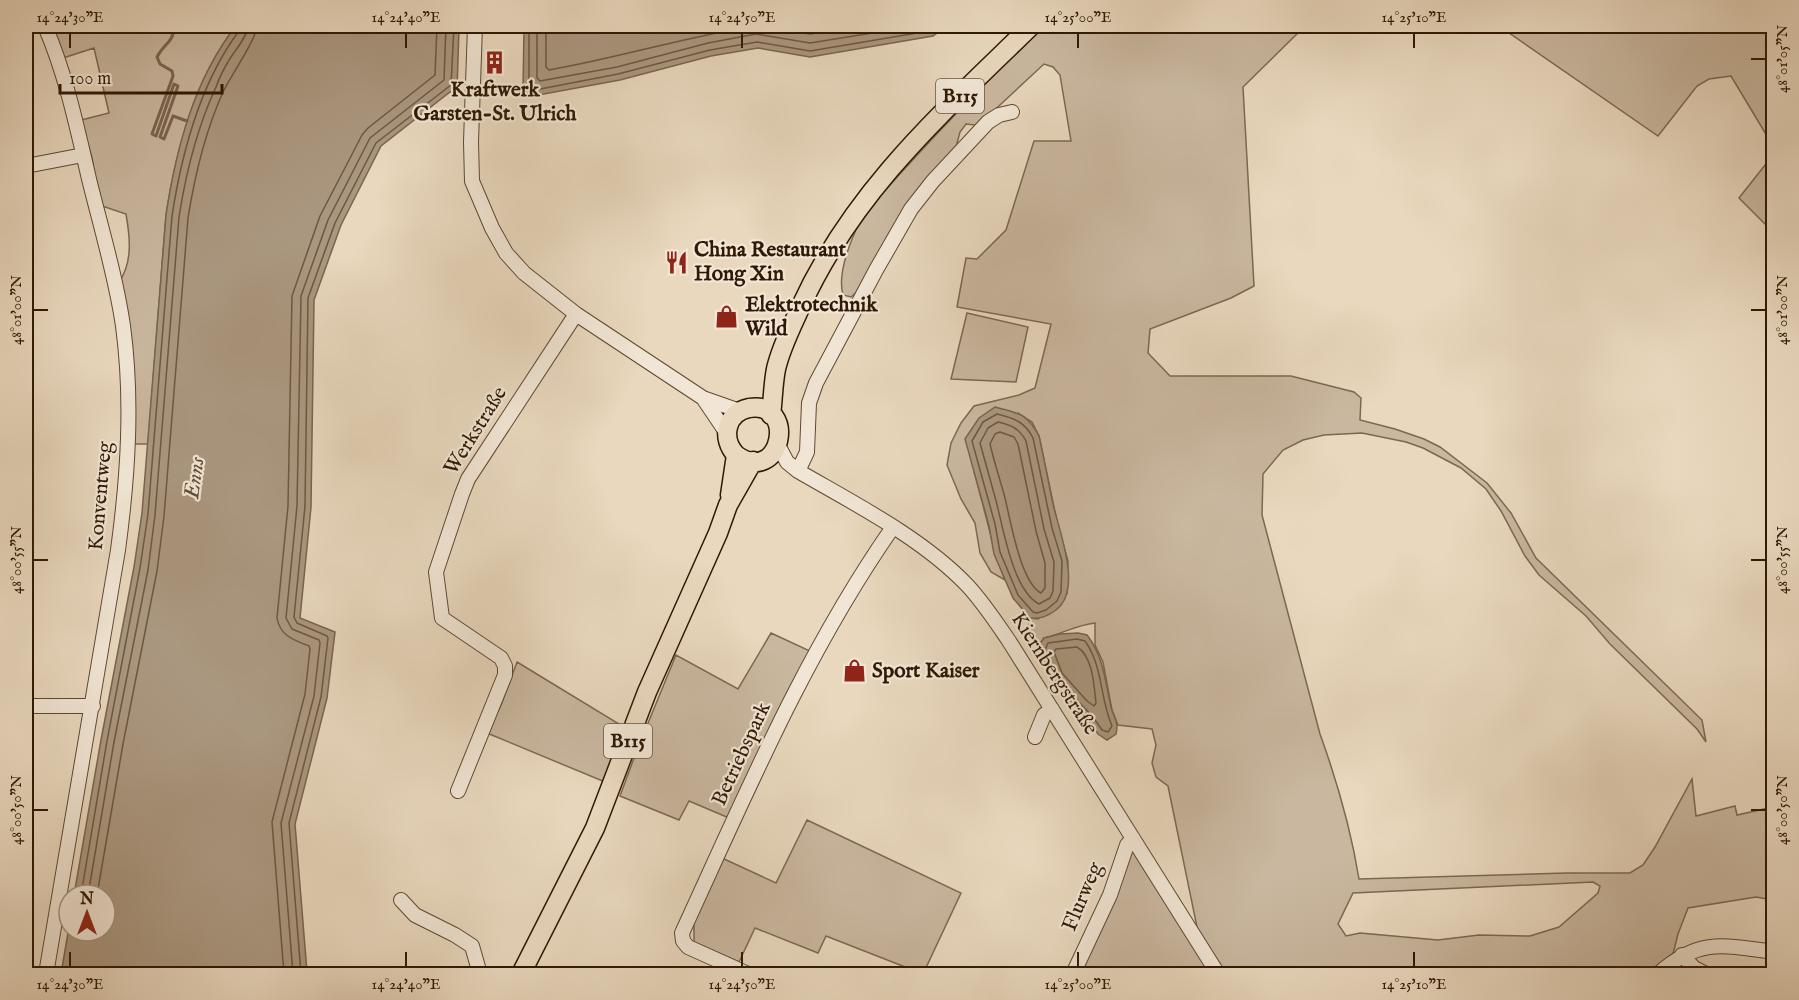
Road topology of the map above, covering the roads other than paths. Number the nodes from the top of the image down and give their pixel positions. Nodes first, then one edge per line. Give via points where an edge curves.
1 (45, 26) edge
2 (475, 26) edge
3 (1031, 26) edge
4 (1012, 112) dead end
5 (83, 155) junction
6 (26, 166) edge
7 (576, 314) junction
8 (776, 370) junction
9 (704, 398) junction
10 (746, 409) junction
11 (771, 415) junction
12 (726, 432) junction
13 (778, 445) junction
14 (736, 455) junction
15 (759, 460) junction
16 (787, 462) junction
17 (798, 471) junction
18 (728, 505) junction
19 (893, 527) junction
20 (26, 706) edge
21 (93, 706) junction
22 (1052, 709) junction
23 (1035, 737) dead end
24 (458, 791) dead end
25 (1133, 838) junction
26 (401, 900) dead end
27 (1773, 952) edge
28 (1682, 955) junction
29 (45, 975) edge
30 (480, 975) edge
31 (521, 975) edge
32 (748, 975) edge
33 (1073, 975) edge
34 (1218, 975) edge
35 (1658, 975) edge
36 (1706, 975) edge

1 - 5 street, Konventweg via 63,74
2 - 7 street via 475,192 499,241 524,273
3 - 8 main road, B115 via 912,144 862,202 809,290
4 - 17 street via 994,117 979,131 923,194 897,232 816,383 809,403 807,452
5 - 6 street
5 - 21 street, Konventweg via 120,307 129,397 123,510
7 - 9 street
7 - 24 street, Werkstraße via 468,480 436,572 442,618 501,658 505,666 505,675
8 - 10 main road, B115
8 - 11 main road, B115
9 - 10 street
9 - 12 street
10 - 11 main road via 759,408
10 - 12 main road, B115 via 731,420
11 - 13 main road, B115 via 780,432
12 - 14 main road via 728,445
13 - 15 main road, B115
13 - 16 street, Kiernbergstraße
14 - 15 main road via 747,461
14 - 18 main road, B115
15 - 16 street
15 - 18 main road, B115
16 - 17 street, Kiernbergstraße
17 - 19 street, Kiernbergstraße
18 - 31 main road, B115 via 647,692 594,828
19 - 22 street, Kiernbergstraße via 952,571 981,601
19 - 32 street, Betriebspark via 800,679 682,933 688,947
20 - 21 street
21 - 29 street, Konventweg
22 - 23 street via 1044,715
22 - 25 street, Kiernbergstraße
25 - 33 street, Flurweg
25 - 34 street, Kiernbergstraße
26 - 30 street via 416,915 472,946
27 - 28 street via 1711,946
28 - 35 street
28 - 36 street

